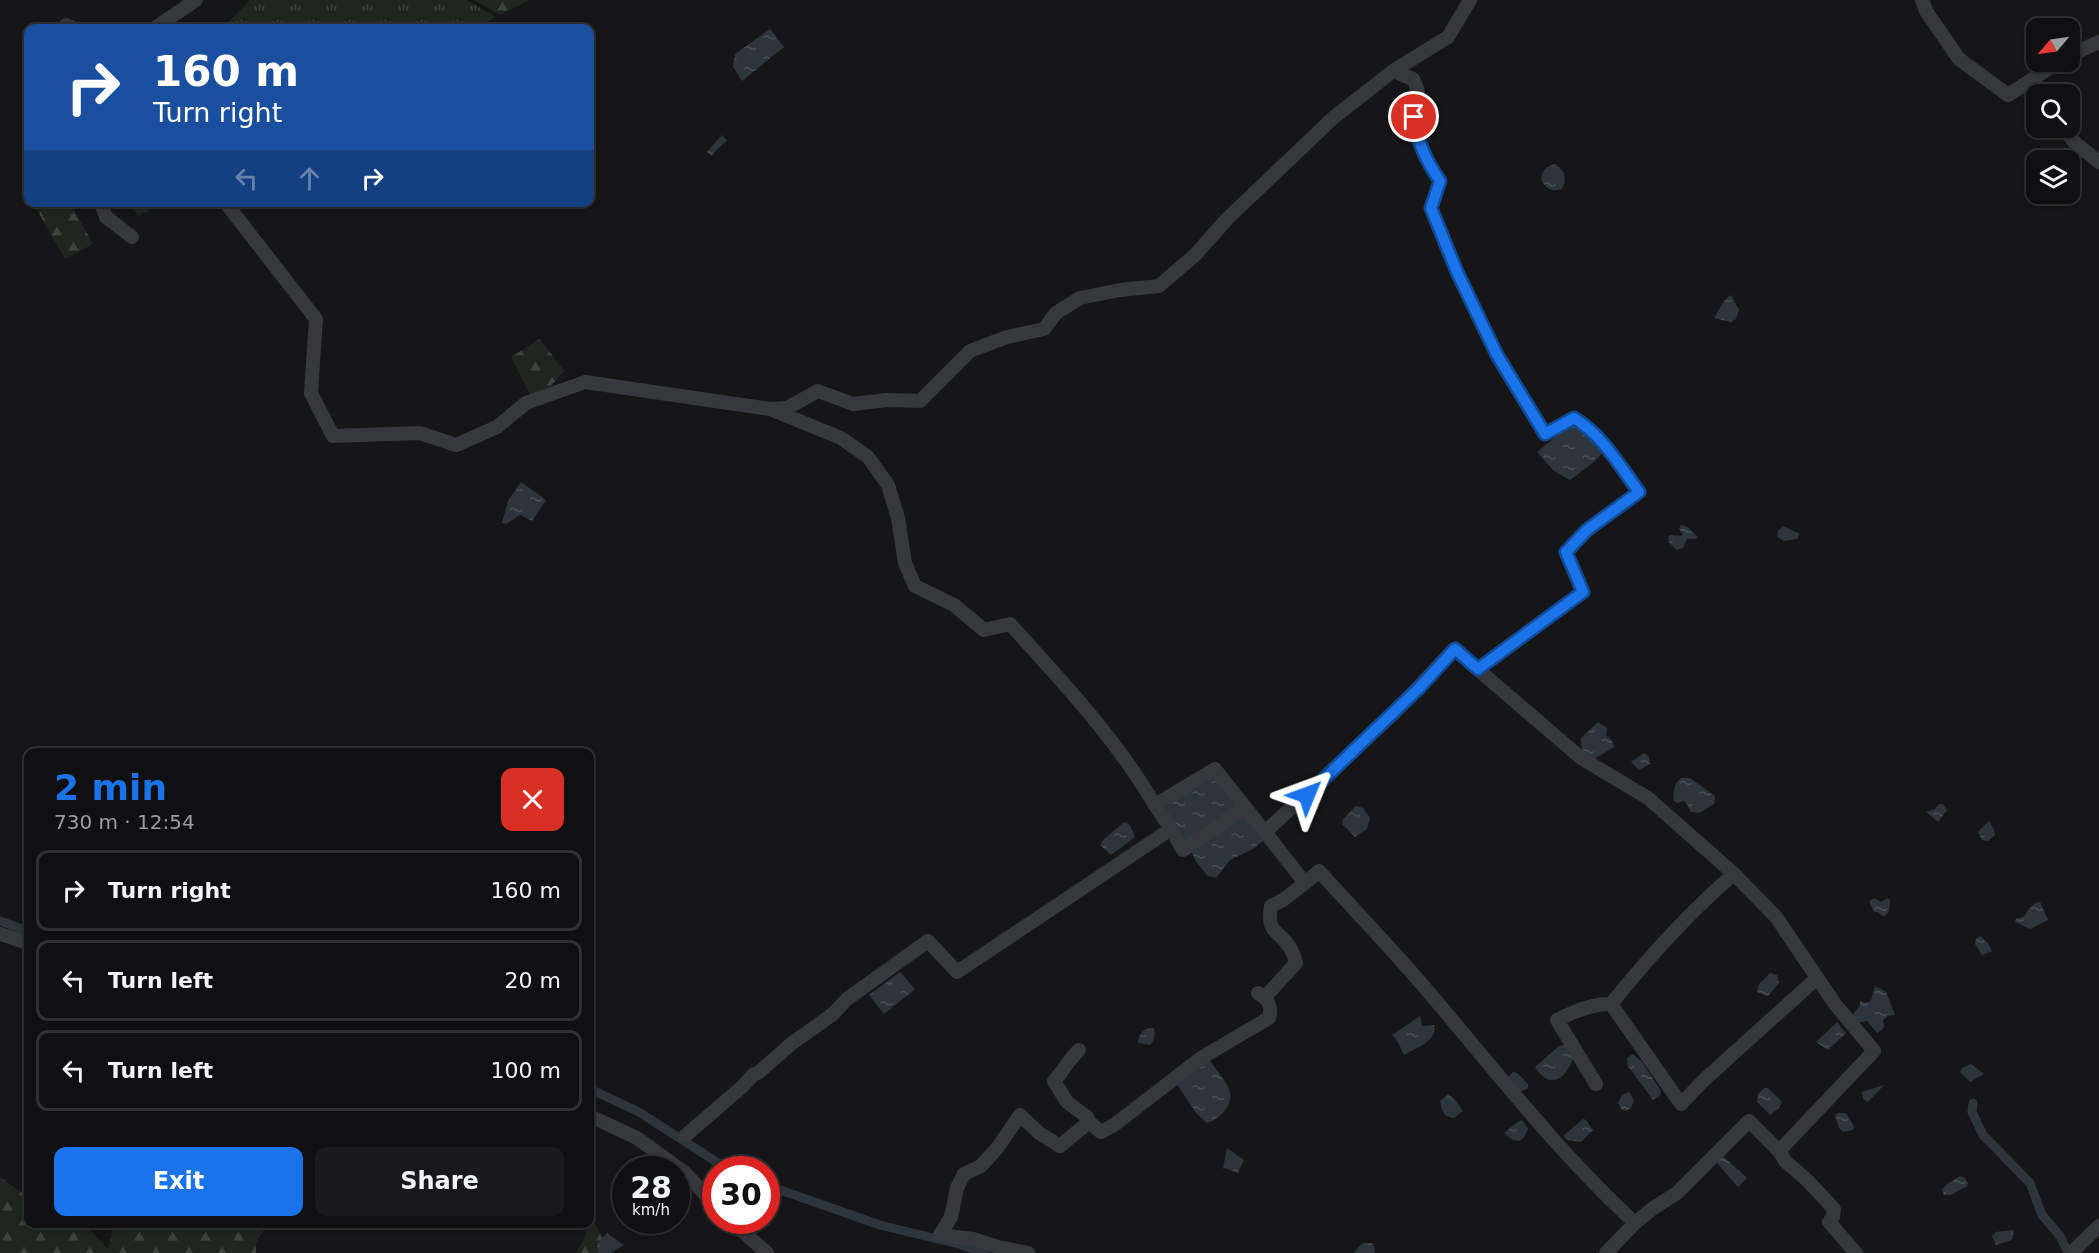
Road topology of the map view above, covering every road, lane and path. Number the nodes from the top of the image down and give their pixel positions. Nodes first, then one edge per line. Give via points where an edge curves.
1 (196, 0) edge
2 (1470, 0) edge
3 (1922, 0) edge
4 (160, 24) edge
5 (2099, 42) edge
6 (2080, 51) edge
7 (1393, 71) junction
8 (2043, 72) edge
9 (2032, 79) junction
10 (2035, 84) edge
11 (2071, 138) edge
12 (2099, 162) edge
13 (103, 207) edge
14 (229, 207) edge
15 (132, 237) dead end
16 (770, 409) junction
17 (1478, 669) junction
18 (1155, 806) junction
19 (1245, 807) junction
20 (1171, 829) junction
21 (1265, 832) junction
22 (1734, 874) junction
23 (1305, 883) junction
24 (0, 934) edge
25 (24, 942) edge
26 (1817, 978) junction
27 (1611, 1004) junction
28 (1079, 1050) dead end
29 (1596, 1084) dead end
30 (594, 1118) edge
31 (1089, 1122) junction
32 (685, 1136) dead end
33 (1779, 1151) junction
34 (702, 1191) edge
35 (1635, 1223) junction
36 (2099, 1226) edge
37 (746, 1234) edge
38 (767, 1253) edge
39 (1028, 1253) edge
40 (1606, 1253) edge
41 (1856, 1253) edge
42 (2071, 1253) edge

1 - 4 street
2 - 7 street via 1448,37
3 - 9 street via 1959,59 2008,95
5 - 6 street
7 - 16 street via 1333,118 1159,286 1080,298 1056,313 1044,329 970,351 920,401 853,404 818,391 787,408
7 - 17 street via 1413,79 1420,91 1414,117 1418,140 1440,181 1431,208 1497,355 1545,434 1574,418 1587,426 1639,492 1587,530 1566,552 1583,592
8 - 9 street
9 - 10 street
11 - 12 street
13 - 15 street via 106,217
14 - 16 street via 316,319 311,393 333,436 420,433 456,445 497,427 526,403 585,382
16 - 18 street via 841,438 868,457 888,485 905,563 915,586 954,605 984,630 1010,624 1091,716 1139,778
17 - 21 street via 1455,649 1393,714
17 - 22 street via 1581,758 1648,798
18 - 19 street via 1215,769
18 - 20 street
19 - 20 street via 1183,850
19 - 21 street
20 - 32 street via 957,972 928,940 791,1044
21 - 23 street
22 - 26 street via 1776,917
22 - 27 street via 1686,918
23 - 31 street via 1271,906 1269,920 1275,933 1292,950 1296,963 1261,995 1271,1010 1269,1018 1214,1049 1114,1125 1101,1132
23 - 35 street via 1319,871 1419,981 1568,1157
24 - 25 street
26 - 27 street via 1681,1104
26 - 33 street via 1874,1051
27 - 29 street via 1557,1020
28 - 31 street via 1054,1081 1067,1102
30 - 34 street via 637,1138 685,1173
31 - 39 street via 1060,1146 1020,1115 998,1147 981,1166 964,1174 957,1188 951,1217 940,1235
33 - 35 street via 1749,1120 1677,1193
33 - 41 street via 1834,1209 1829,1222
35 - 40 street
36 - 42 street
37 - 38 street

